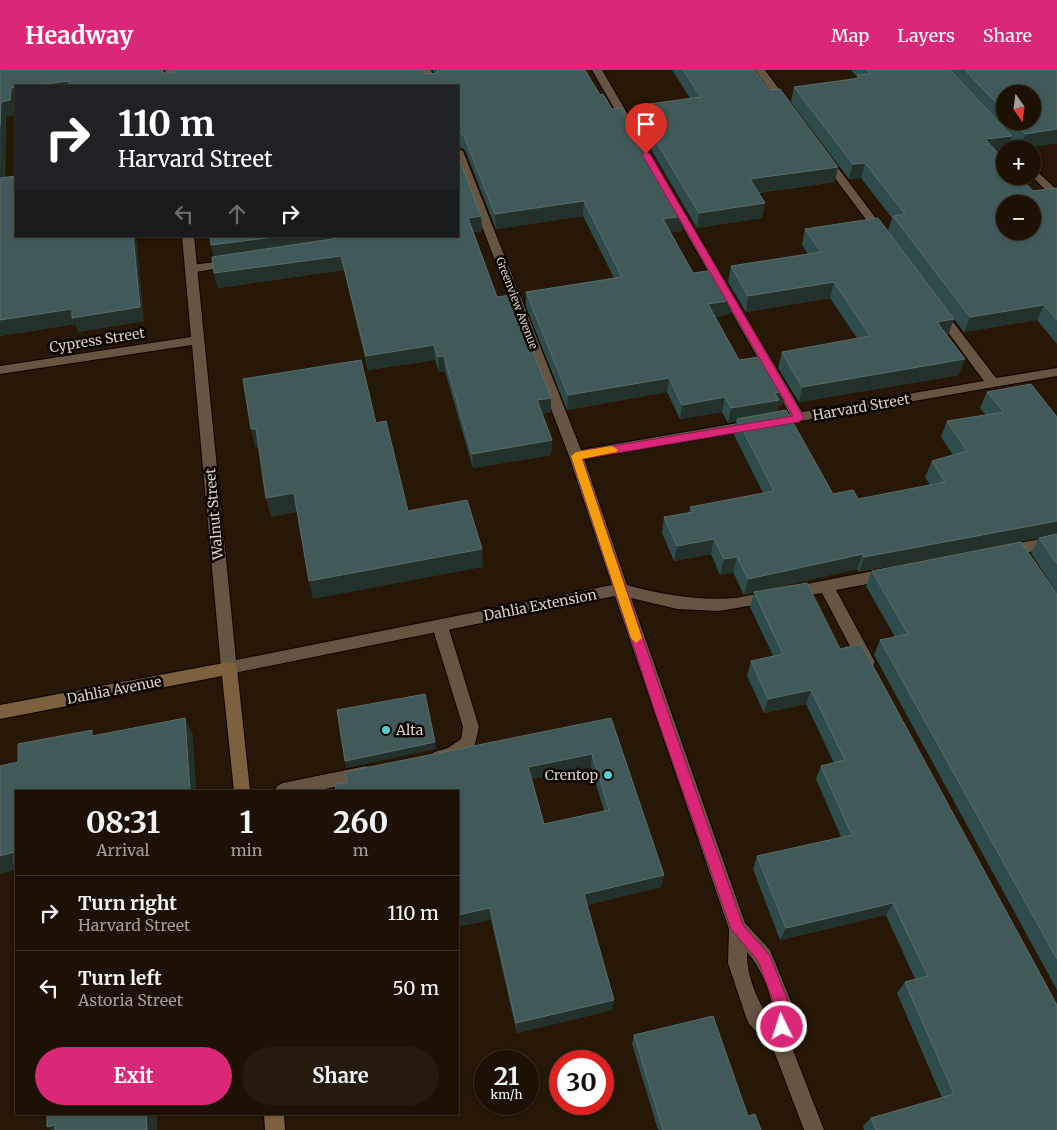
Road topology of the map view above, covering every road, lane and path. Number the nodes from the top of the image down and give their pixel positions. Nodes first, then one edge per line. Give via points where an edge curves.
1 (170, 70) edge
2 (426, 70) edge
3 (597, 70) edge
4 (760, 70) edge
5 (172, 85) edge
6 (432, 85) edge
7 (795, 117) edge
8 (986, 120) edge
9 (637, 139) edge
10 (1004, 140) edge
11 (818, 148) edge
12 (459, 154) edge
13 (1041, 179) edge
14 (667, 191) edge
15 (1057, 196) edge
16 (188, 237) edge
17 (888, 243) edge
18 (247, 261) edge
19 (191, 269) junction
20 (934, 305) edge
21 (198, 340) junction
22 (0, 370) edge
23 (1057, 372) edge
24 (992, 384) junction
25 (799, 418) junction
26 (576, 456) junction
27 (1057, 541) edge
28 (1018, 549) junction
29 (989, 555) edge
30 (1028, 564) edge
31 (903, 572) edge
32 (826, 586) junction
33 (620, 589) junction
34 (440, 626) junction
35 (229, 668) junction
36 (873, 674) edge
37 (0, 712) edge
38 (424, 760) edge
39 (377, 770) edge
40 (242, 790) edge
41 (287, 790) edge
42 (738, 929) junction
43 (781, 1044) junction
44 (274, 1115) edge
45 (276, 1130) edge
46 (814, 1130) edge

1 - 5 street
2 - 6 street
3 - 9 street
4 - 7 street
8 - 10 street
11 - 17 street
12 - 26 street, Greenview Avenue
13 - 15 street
14 - 25 street
16 - 19 street, Walnut Street
18 - 19 street
19 - 21 street, Walnut Street
20 - 24 street
21 - 22 street, Cypress Street
21 - 35 street, Walnut Street
23 - 24 street, Harvard Street
24 - 25 street, Harvard Street
25 - 26 street, Harvard Street
26 - 33 street, Greenview Avenue
27 - 28 street
28 - 29 street
28 - 30 street
31 - 32 street, Dahlia Extension
32 - 33 street, Dahlia Extension via 736,604 693,606
32 - 36 street
33 - 34 street, Dahlia Extension
33 - 42 street, Greenview Avenue
34 - 35 street, Dahlia Extension
34 - 38 street via 471,727 468,742 452,754
35 - 37 street, Dahlia Avenue
35 - 40 street, Walnut Street
39 - 41 street
42 - 43 street via 737,963 756,1017
42 - 43 street via 763,956 784,1009
43 - 46 street
44 - 45 street

